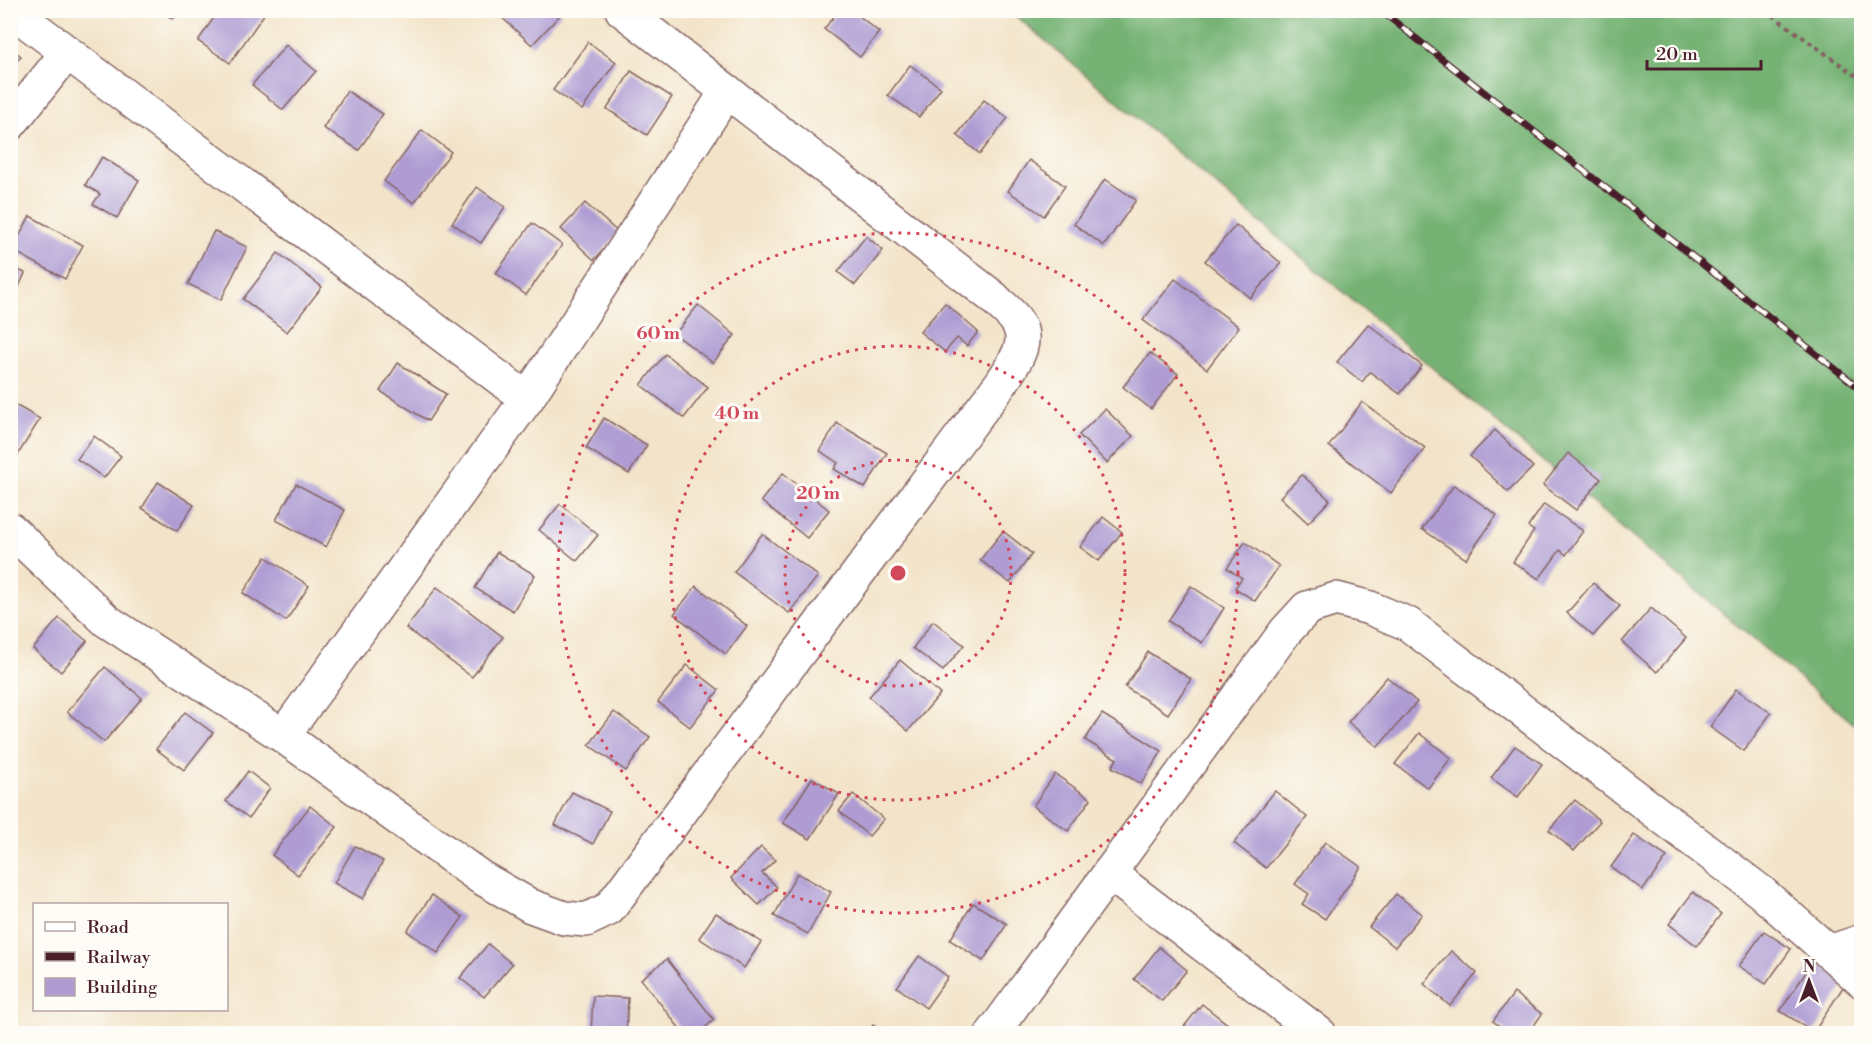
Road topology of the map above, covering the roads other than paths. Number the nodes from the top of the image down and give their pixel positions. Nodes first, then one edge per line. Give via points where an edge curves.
1 (11, 10) edge
2 (622, 10) edge
3 (67, 53) junction
4 (727, 91) junction
5 (10, 124) edge
6 (527, 399) junction
7 (10, 529) edge
8 (283, 736) junction
9 (1109, 873) junction
10 (1862, 941) edge
11 (1829, 952) junction
12 (1862, 981) edge
13 (992, 1034) edge
14 (1320, 1034) edge

1 - 3 street
2 - 4 street
3 - 5 street
3 - 6 street
4 - 6 street
4 - 8 street via 994,298 1017,322 1023,338 1018,356 1002,382 609,909 586,920 564,918 531,906 480,877
6 - 8 street
7 - 8 street via 107,621
9 - 11 street via 1285,632 1307,608 1336,599 1408,624 1761,892
9 - 13 street
9 - 14 street
10 - 11 street
11 - 12 street

